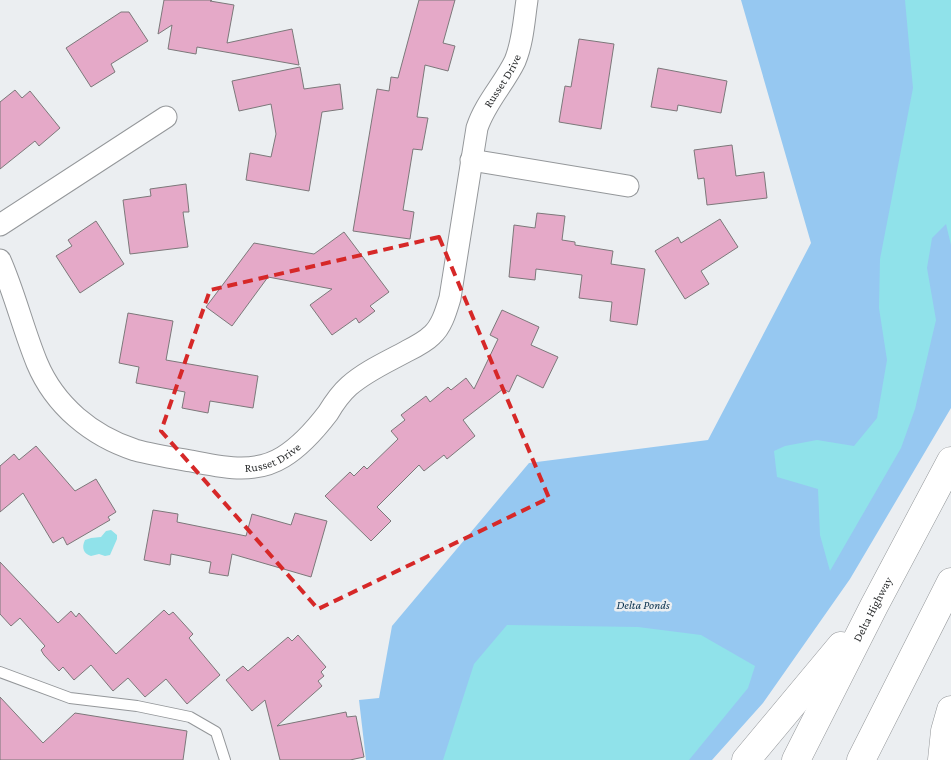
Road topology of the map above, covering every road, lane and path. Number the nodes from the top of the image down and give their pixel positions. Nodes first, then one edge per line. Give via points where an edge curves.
1 (527, 0) edge
2 (166, 117) dead end
3 (471, 160) junction
4 (628, 186) dead end
5 (0, 225) edge
6 (0, 260) edge
7 (951, 461) edge
8 (951, 582) edge
9 (874, 606) junction
10 (0, 672) edge
11 (951, 710) edge
12 (225, 760) edge
13 (746, 760) edge
14 (796, 760) edge
15 (861, 760) edge
16 (942, 760) edge

1 - 3 street, Russet Drive via 518,52 481,117
2 - 5 street
3 - 4 street
3 - 6 street, Russet Drive via 450,298 441,324 423,343 359,378 336,400 308,438 281,459 262,466 236,468 149,453 112,441 81,422 54,395 37,364
7 - 9 highway, Delta Highway
8 - 15 highway
9 - 13 highway
9 - 14 highway, Delta Highway
10 - 12 lane via 70,698 190,716 216,732
11 - 16 highway

